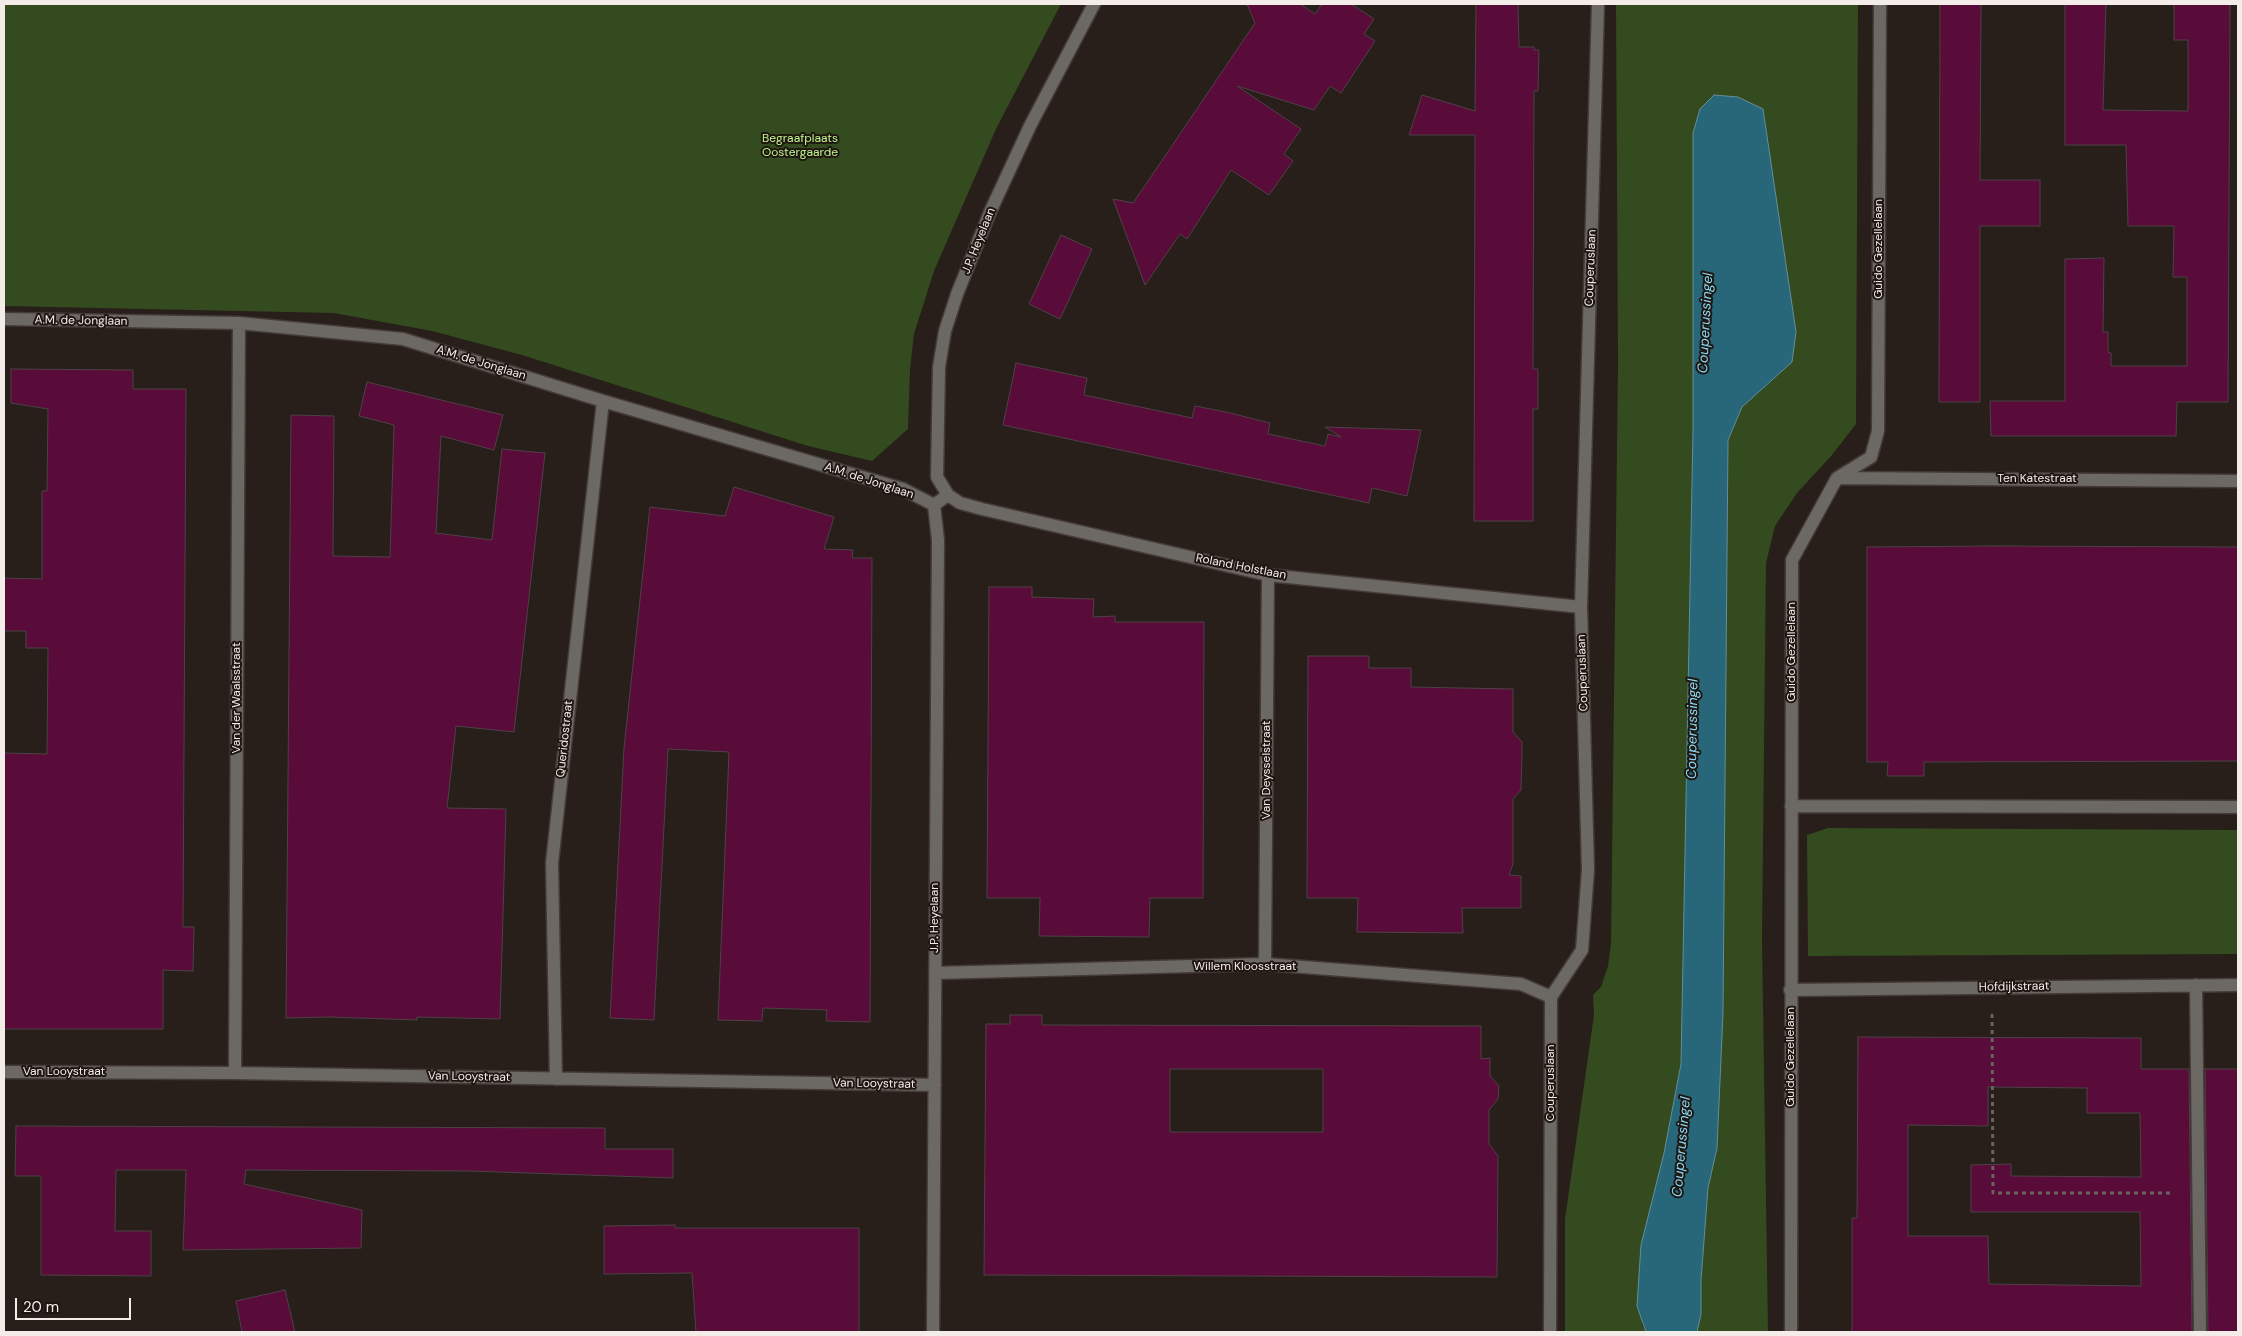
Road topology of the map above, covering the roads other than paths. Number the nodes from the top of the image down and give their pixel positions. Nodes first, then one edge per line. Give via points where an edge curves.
1 (1094, 4) edge
2 (1598, 4) edge
3 (1880, 4) edge
4 (4, 319) edge
5 (239, 323) junction
6 (603, 401) junction
7 (1837, 478) junction
8 (2238, 481) edge
9 (941, 500) junction
10 (1268, 575) junction
11 (1581, 607) junction
12 (1791, 806) junction
13 (2238, 807) edge
14 (1265, 964) junction
15 (935, 973) junction
16 (2238, 985) edge
17 (2196, 986) junction
18 (1790, 990) junction
19 (1551, 997) junction
20 (4, 1072) edge
21 (235, 1073) junction
22 (556, 1079) junction
23 (934, 1085) junction
24 (933, 1332) edge
25 (1550, 1332) edge
26 (1791, 1332) edge
27 (2200, 1332) edge

1 - 9 street, J.P. Heyelaan via 999,193 945,331 939,367 937,477
2 - 11 street, Couperuslaan
3 - 7 street, Guido Gezellelaan via 1878,431 1871,457
4 - 5 street, A.M. de Jonglaan
5 - 6 street, A.M. de Jonglaan via 403,339
5 - 21 street, Van der Waalsstraat
6 - 9 street, A.M. de Jonglaan
6 - 22 street, Queridostraat via 552,863
7 - 8 street, Ten Katestraat
7 - 12 street, Guido Gezellelaan via 1792,560
9 - 10 street, Roland Holstlaan
9 - 15 street, J.P. Heyelaan
10 - 11 street, Roland Holstlaan
10 - 14 street, Van Deysselstraat
11 - 19 street, Couperuslaan via 1588,870 1582,950
12 - 13 street
12 - 18 street, Guido Gezellelaan
14 - 15 street, Willem Kloosstraat
14 - 19 street, Willem Kloosstraat via 1521,984
15 - 23 street, J.P. Heyelaan
16 - 17 street, Hofdijkstraat
17 - 18 street, Hofdijkstraat
17 - 27 street
18 - 26 street, Guido Gezellelaan
19 - 25 street, Couperuslaan
20 - 21 street, Van Looystraat
21 - 22 street, Van Looystraat
22 - 23 street, Van Looystraat
23 - 24 street, J.P. Heyelaan

